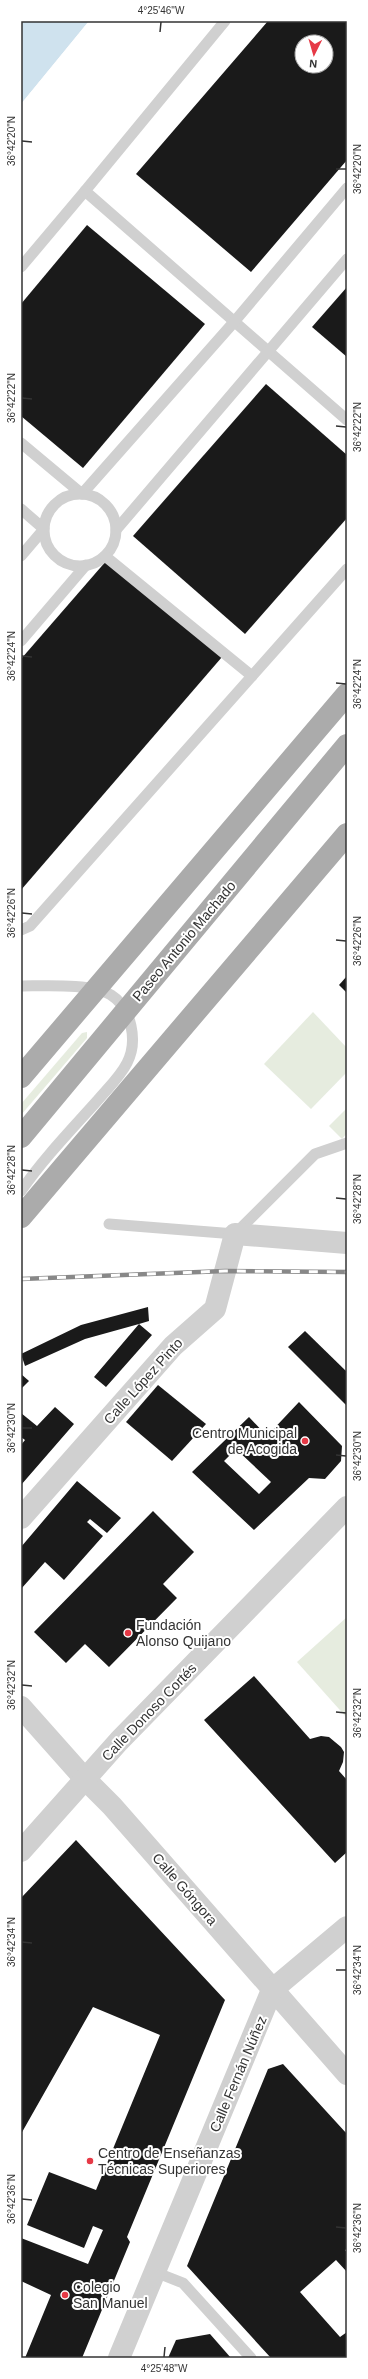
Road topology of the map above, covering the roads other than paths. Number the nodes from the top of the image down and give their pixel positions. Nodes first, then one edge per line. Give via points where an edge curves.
1 (225, 21) edge
2 (347, 188) edge
3 (84, 191) junction
4 (347, 260) edge
5 (21, 267) edge
6 (234, 322) junction
7 (268, 351) junction
8 (347, 420) edge
9 (21, 443) edge
10 (82, 494) junction
11 (21, 509) edge
12 (44, 528) junction
13 (116, 530) junction
14 (21, 556) edge
15 (105, 556) junction
16 (86, 565) junction
17 (347, 569) edge
18 (21, 641) edge
19 (252, 676) junction
20 (347, 694) edge
21 (347, 745) edge
22 (347, 834) edge
23 (21, 930) edge
24 (21, 986) edge
25 (96, 990) junction
26 (125, 1011) junction
27 (21, 1077) edge
28 (21, 1137) edge
29 (347, 1143) edge
30 (21, 1191) edge
31 (21, 1217) edge
32 (109, 1224) dead end
33 (235, 1234) junction
34 (347, 1243) edge
35 (347, 1507) edge
36 (21, 1518) edge
37 (21, 1707) edge
38 (85, 1779) junction
39 (21, 1851) edge
40 (347, 1926) edge
41 (272, 1990) junction
42 (347, 2074) edge
43 (155, 2272) junction
44 (119, 2358) edge
45 (251, 2358) edge

1 - 3 lane
2 - 6 lane
3 - 5 lane
3 - 6 lane
4 - 7 lane
6 - 7 lane
6 - 10 lane
7 - 8 lane
7 - 13 lane
9 - 10 lane
10 - 12 lane via 63,498 53,506 46,516
10 - 13 lane via 99,499 108,507 115,519
11 - 12 lane
12 - 14 lane
12 - 16 lane via 49,549 57,558 69,564
13 - 15 lane via 113,545
15 - 16 lane
15 - 19 lane
16 - 18 lane
17 - 19 lane
19 - 23 lane via 30,926
20 - 25 main road
21 - 26 main road, Paseo Antonio Machado
22 - 31 main road
24 - 25 lane via 60,986
25 - 26 lane via 110,994
25 - 27 main road
26 - 28 main road, Paseo Antonio Machado
26 - 30 lane via 131,1026 132,1045 127,1063
29 - 33 lane via 315,1154
32 - 33 lane
33 - 34 street
33 - 36 street, Calle López Pinto via 215,1310 172,1346
35 - 38 street, Calle Donoso Cortés
37 - 38 street, Calle Góngora
38 - 39 street, Calle Donoso Cortés
38 - 41 street, Calle Góngora via 112,1806
40 - 41 street, Calle Fernán Núñez
41 - 42 street, Calle Góngora
41 - 43 street, Calle Fernán Núñez
43 - 44 street, Calle Fernán Núñez
43 - 45 lane via 183,2283

